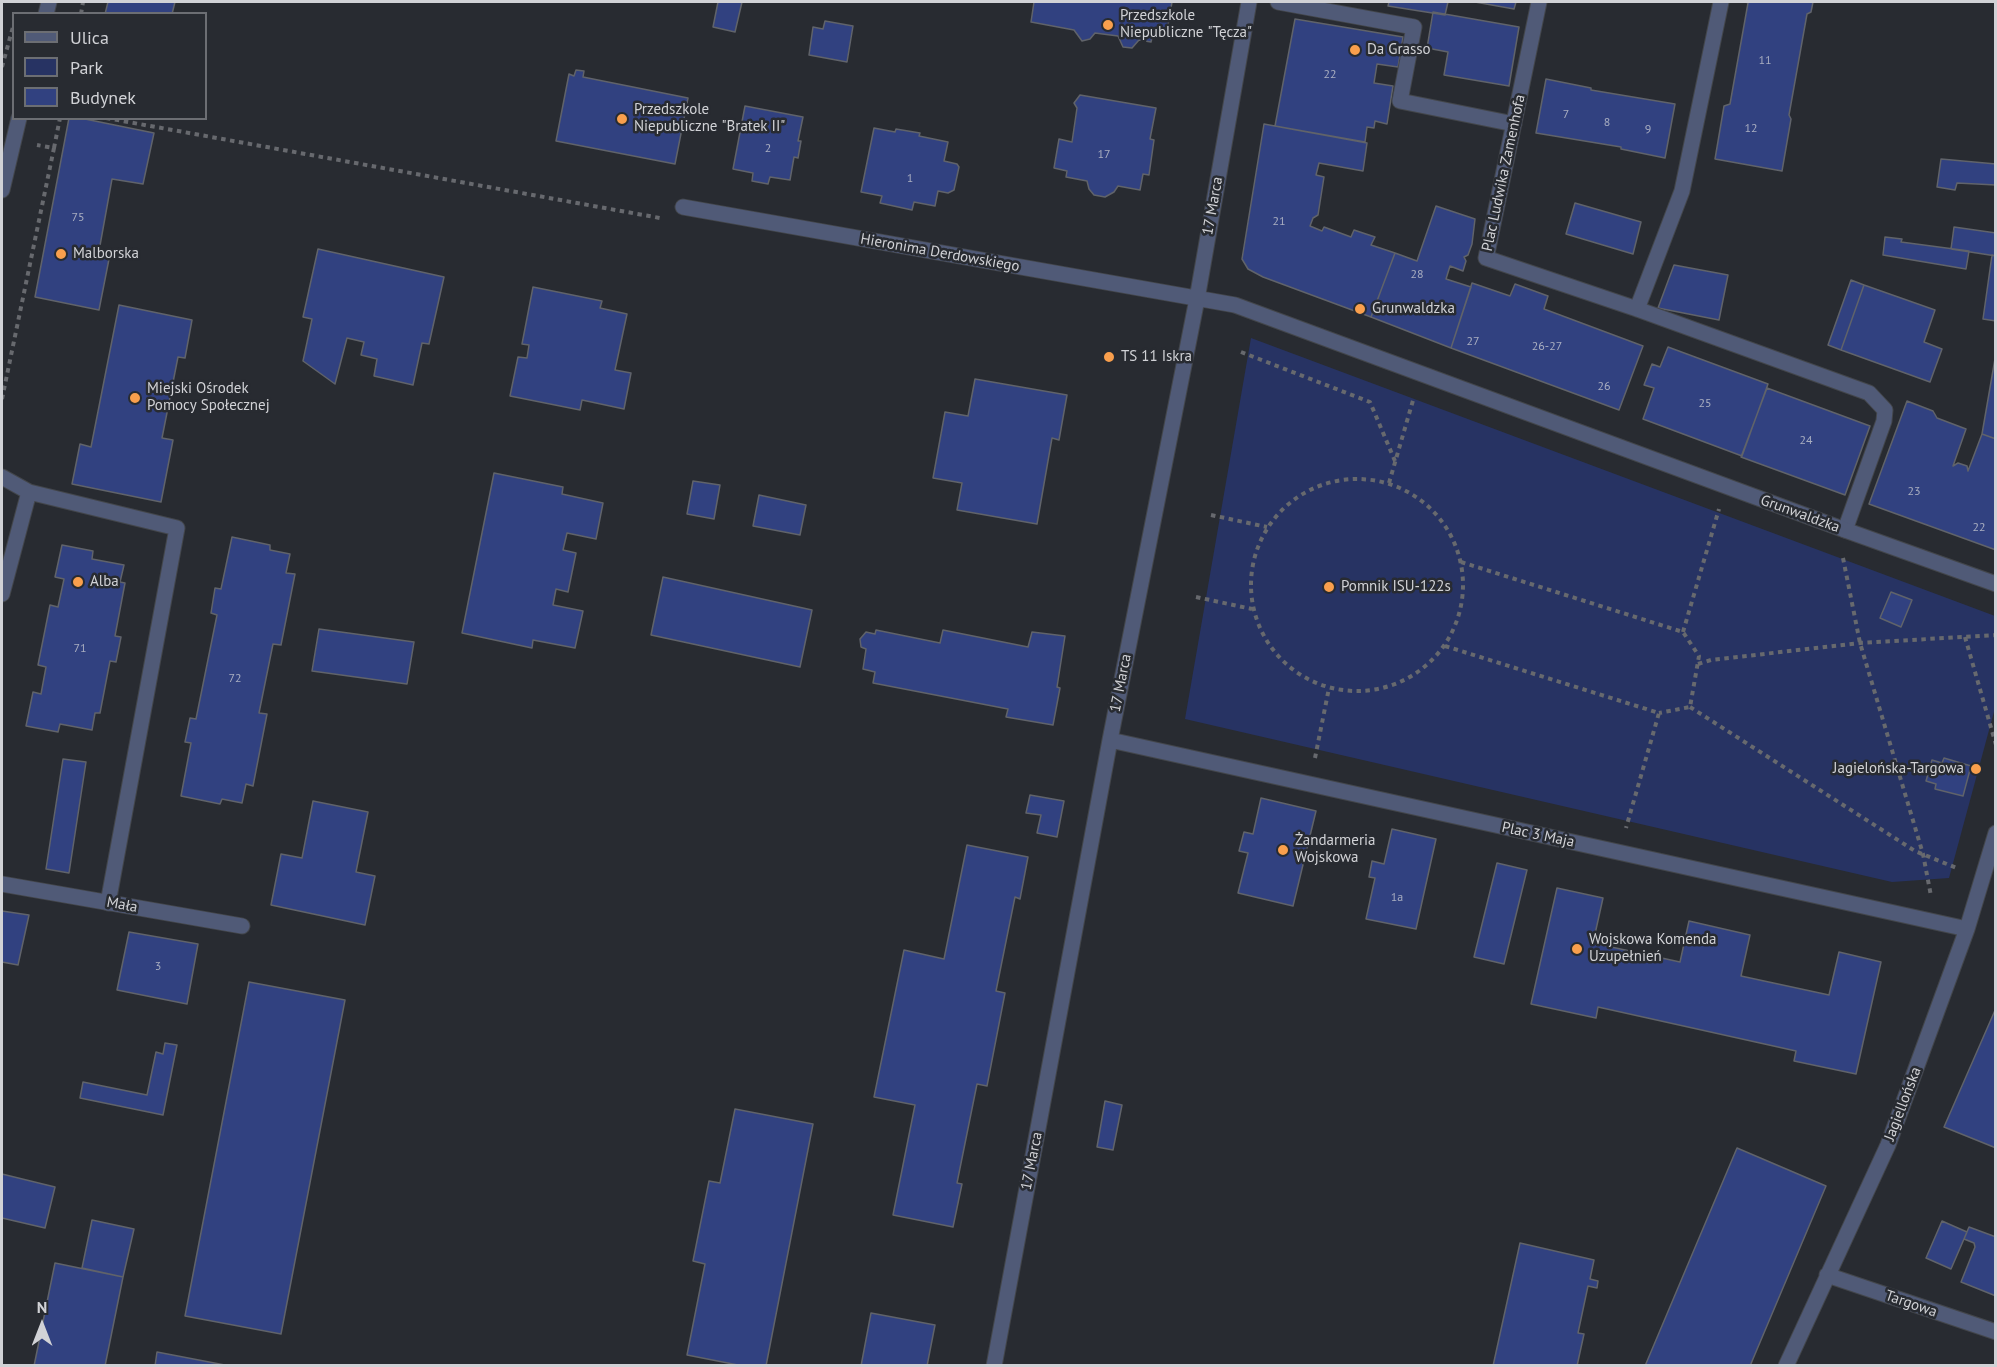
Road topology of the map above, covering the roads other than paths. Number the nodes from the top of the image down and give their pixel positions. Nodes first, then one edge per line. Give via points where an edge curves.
1 (1249, 2) edge
2 (1278, 2) edge
3 (1539, 2) edge
4 (1721, 2) edge
5 (19, 120) edge
6 (1514, 124) junction
7 (2, 190) edge
8 (683, 207) dead end
9 (1197, 299) junction
10 (1637, 309) junction
11 (2, 477) edge
12 (28, 492) junction
13 (1845, 530) junction
14 (1995, 584) edge
15 (2, 594) edge
16 (1110, 740) junction
17 (1995, 832) edge
18 (2, 884) edge
19 (108, 903) junction
20 (243, 926) dead end
21 (1967, 929) junction
22 (1827, 1275) junction
23 (1995, 1332) edge
24 (994, 1365) edge
25 (1786, 1365) edge

1 - 9 street, 17 Marca
2 - 6 street via 1414,27 1400,101
3 - 6 street, Plac Ludwika Zamenhofa
4 - 10 street via 1682,191
5 - 7 street
6 - 10 street, Plac Ludwika Zamenhofa via 1486,258
8 - 9 street, Hieronima Derdowskiego
9 - 13 street, Grunwaldzka via 1244,308
9 - 16 street, 17 Marca
10 - 13 street, Plac Ludwika Zamenhofa via 1869,393 1878,400 1885,410 1884,421
11 - 12 street
12 - 15 street
12 - 19 street via 177,528
13 - 14 street, Grunwaldzka
16 - 21 street, Plac 3 Maja
16 - 24 street, 17 Marca
17 - 21 street, Jagiellońska
18 - 19 street, Mała
19 - 20 street, Mała
21 - 22 street, Jagiellońska via 1888,1145
22 - 23 street, Targowa
22 - 25 street, Jagiellońska

